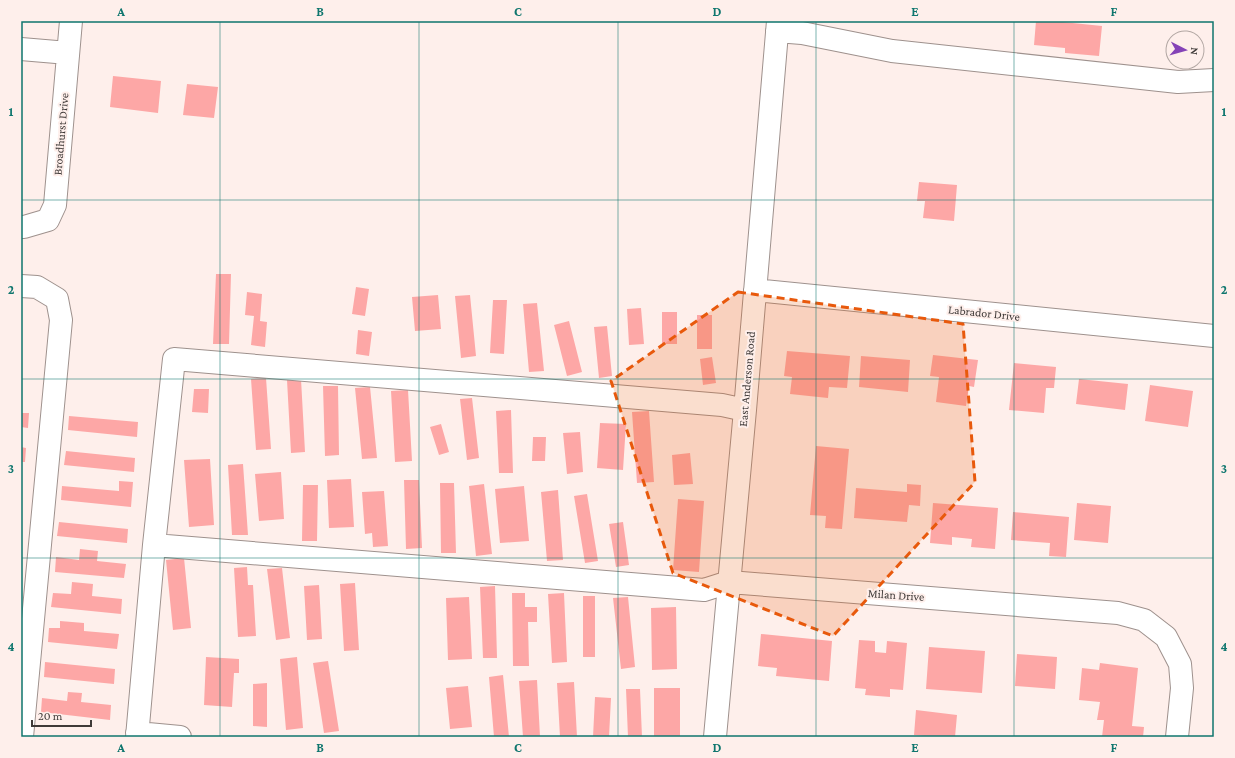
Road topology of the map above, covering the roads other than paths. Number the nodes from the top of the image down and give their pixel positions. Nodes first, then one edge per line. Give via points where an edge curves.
1 (71, 21) edge
2 (777, 26) edge
3 (21, 49) edge
4 (68, 53) junction
5 (1214, 80) edge
6 (22, 227) edge
7 (21, 286) edge
8 (755, 290) junction
9 (1214, 336) edge
10 (745, 410) junction
11 (154, 546) junction
12 (729, 582) junction
13 (137, 735) edge
14 (22, 737) edge
15 (180, 737) edge
16 (716, 737) edge
17 (1177, 737) edge

1 - 4 street, Broadhurst Drive
2 - 5 street via 900,52 1178,82
2 - 8 street, East Anderson Road
3 - 4 street
4 - 6 street, Broadhurst Drive via 56,205 48,220
7 - 14 street via 37,287 57,299 61,320
8 - 9 street, Labrador Drive
8 - 10 street, East Anderson Road
10 - 11 street via 722,405 174,359
10 - 12 street, East Anderson Road
11 - 12 street via 704,590
11 - 13 street
12 - 16 street, East Anderson Road
12 - 17 street, Milan Drive via 1118,613 1144,620 1166,637 1180,664 1182,688
13 - 15 street

